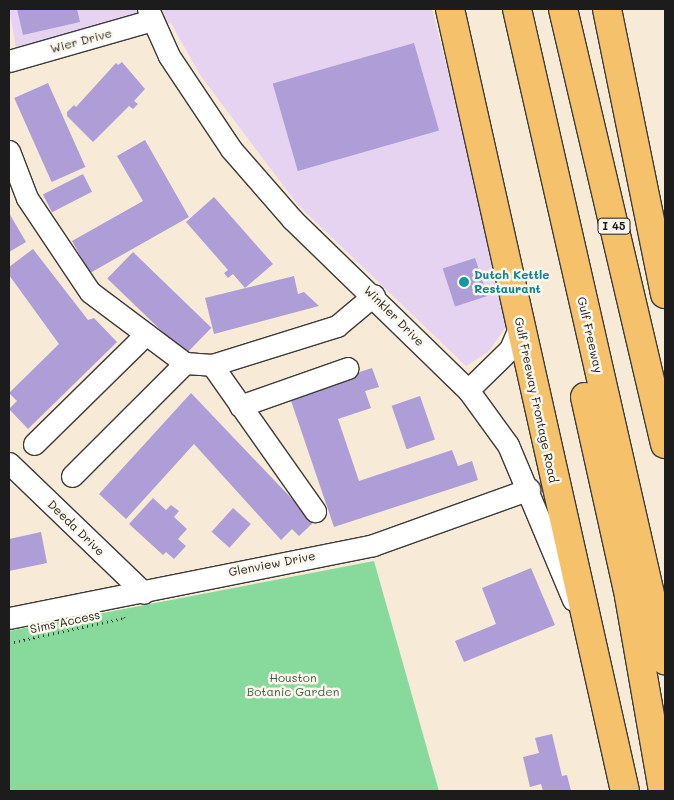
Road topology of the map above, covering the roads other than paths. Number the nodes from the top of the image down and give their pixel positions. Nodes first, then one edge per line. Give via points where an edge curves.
1 (450, 9) edge
2 (517, 9) edge
3 (563, 9) edge
4 (606, 9) edge
5 (150, 15) edge
6 (9, 61) edge
7 (9, 151) edge
8 (665, 294) edge
9 (374, 295) junction
10 (584, 313) junction
11 (520, 326) junction
12 (146, 334) junction
13 (185, 363) junction
14 (212, 365) junction
15 (348, 368) dead end
16 (468, 390) junction
17 (240, 406) junction
18 (34, 444) dead end
19 (665, 444) edge
20 (9, 462) edge
21 (72, 476) dead end
22 (529, 489) junction
23 (315, 511) dead end
24 (144, 593) junction
25 (9, 618) edge
26 (594, 654) junction
27 (665, 660) edge
28 (625, 791) edge
29 (663, 791) edge

1 - 11 main road, Gulf Freeway Frontage Road
2 - 10 main road, Gulf Freeway
3 - 19 main road, I 45
4 - 8 main road, I 45
5 - 6 street, Wier Drive
5 - 9 street, Winkler Drive via 169,56 231,150 292,219
7 - 12 street via 27,198 90,292
9 - 14 street via 337,326
9 - 16 street, Winkler Drive
10 - 27 main road, Gulf Freeway
10 - 29 main road via 584,394 629,596
11 - 16 street via 510,349
11 - 26 main road, Gulf Freeway Frontage Road
12 - 13 street
12 - 18 street
13 - 14 street
13 - 21 street
14 - 17 street
15 - 17 street
16 - 22 street, Winkler Drive via 508,446
17 - 23 street
20 - 24 street, Deeda Drive
22 - 24 street, Glenview Drive via 373,545 206,576
22 - 26 street, Winkler Drive
24 - 25 street, Glenview Drive
26 - 28 main road, Gulf Freeway Frontage Road

